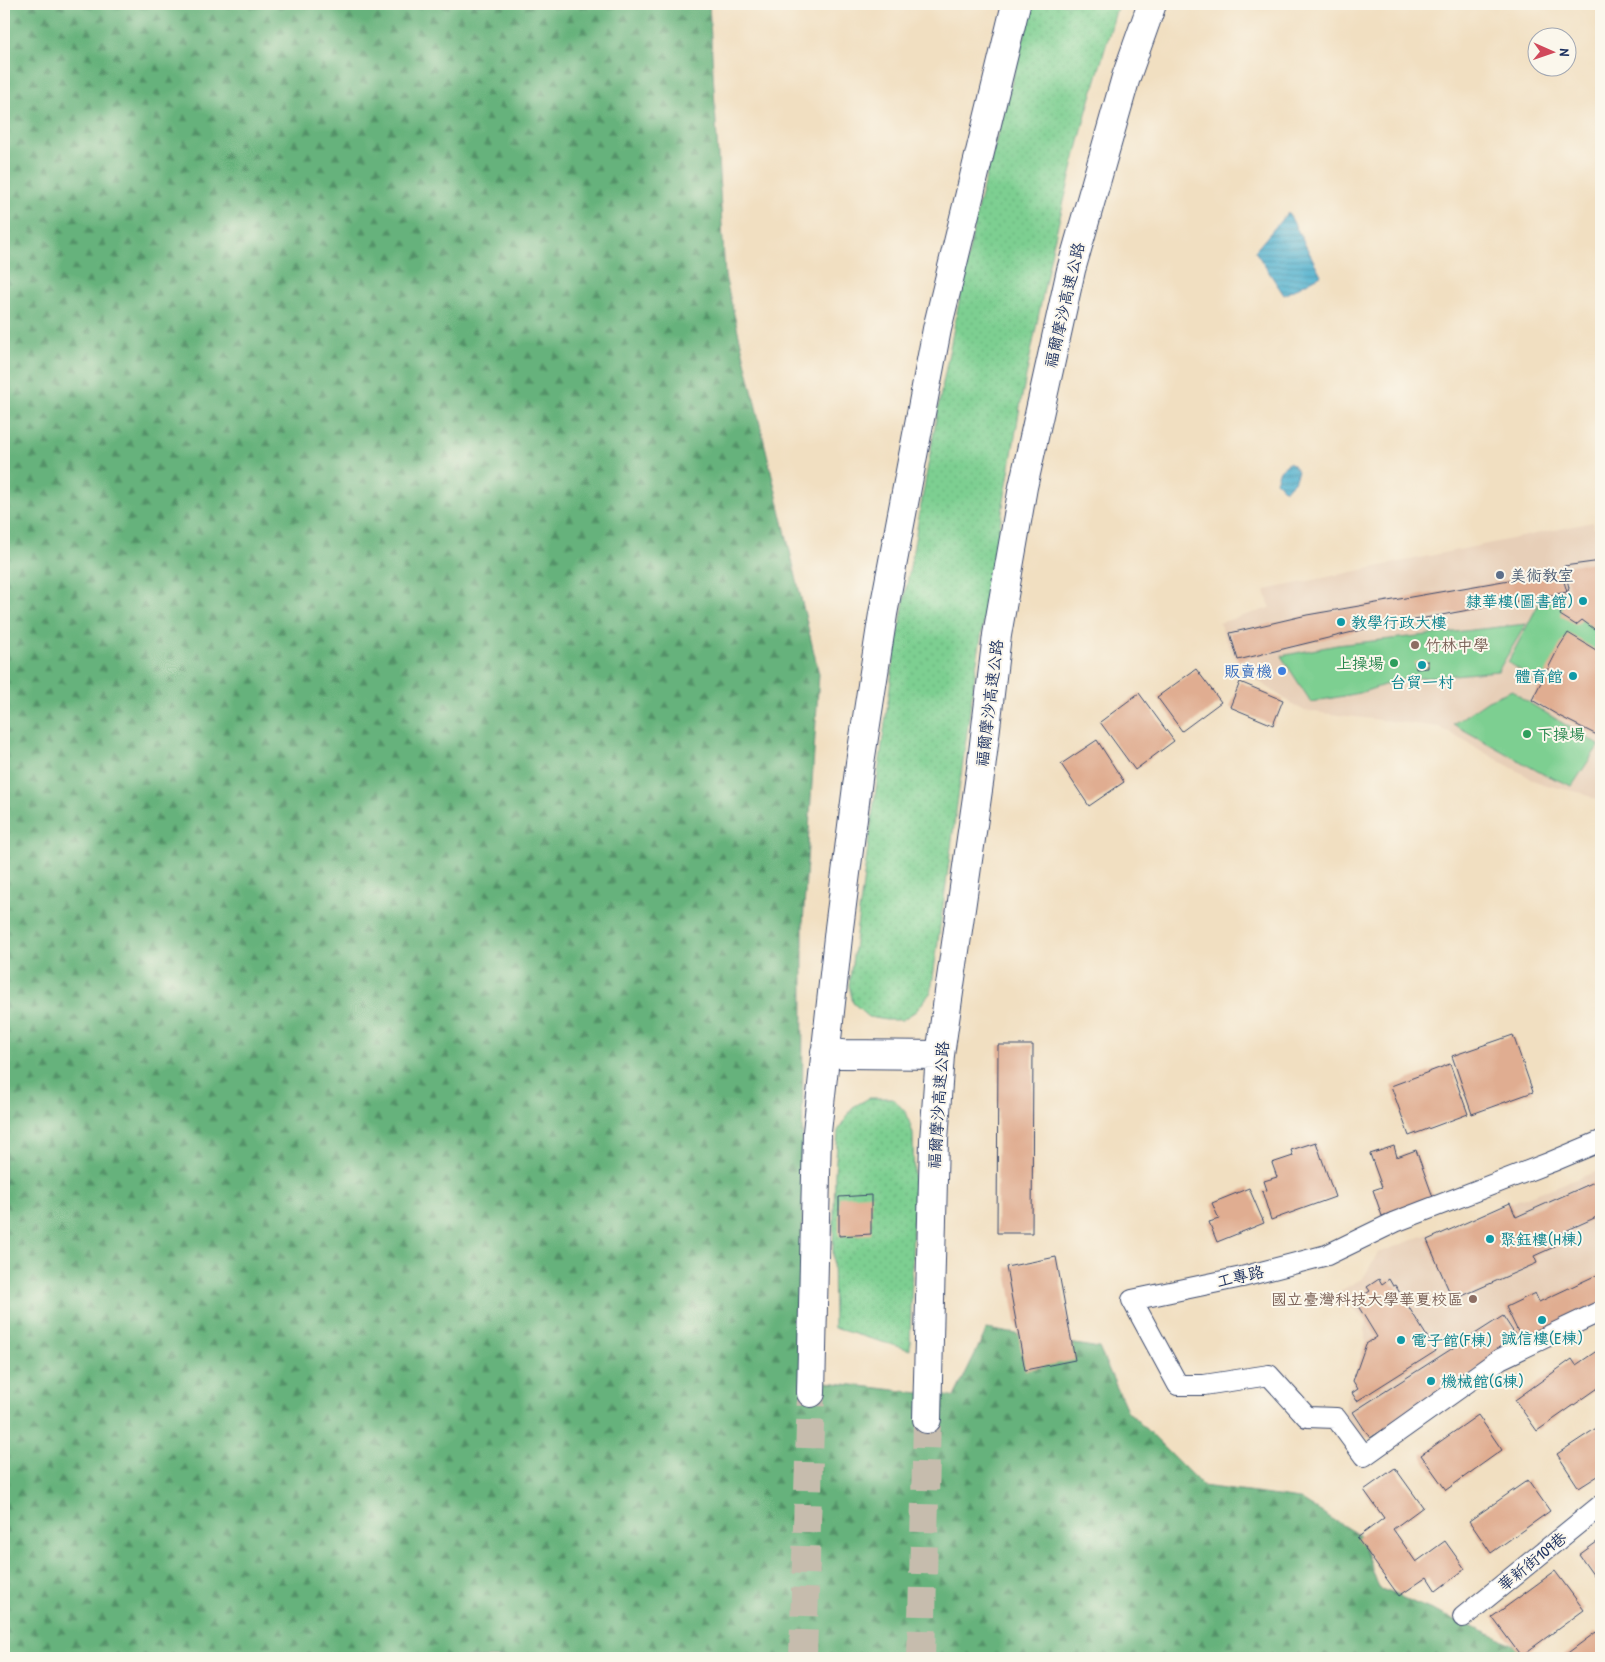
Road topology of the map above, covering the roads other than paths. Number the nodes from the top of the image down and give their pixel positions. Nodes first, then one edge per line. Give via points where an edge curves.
1 (1016, 4) edge
2 (1152, 4) edge
3 (825, 1052) junction
4 (940, 1054) junction
5 (1601, 1141) edge
6 (1601, 1311) edge
7 (811, 1393) tunnel mouth
8 (926, 1419) tunnel mouth
9 (1601, 1505) edge
10 (1463, 1617) dead end

1 - 3 highway via 937,329 883,614 860,763
2 - 4 highway, 福爾摩沙高速公路 via 1126,78 1071,270 1023,487 997,635
3 - 4 highway
3 - 7 highway via 817,1132
4 - 8 highway, 福爾摩沙高速公路 via 934,1140
5 - 6 street, 工專路 via 1395,1222 1327,1254 1242,1277 1132,1300 1178,1385 1204,1385 1270,1374 1307,1417 1336,1418 1364,1456 1500,1359
9 - 10 street, 華新街109巷

